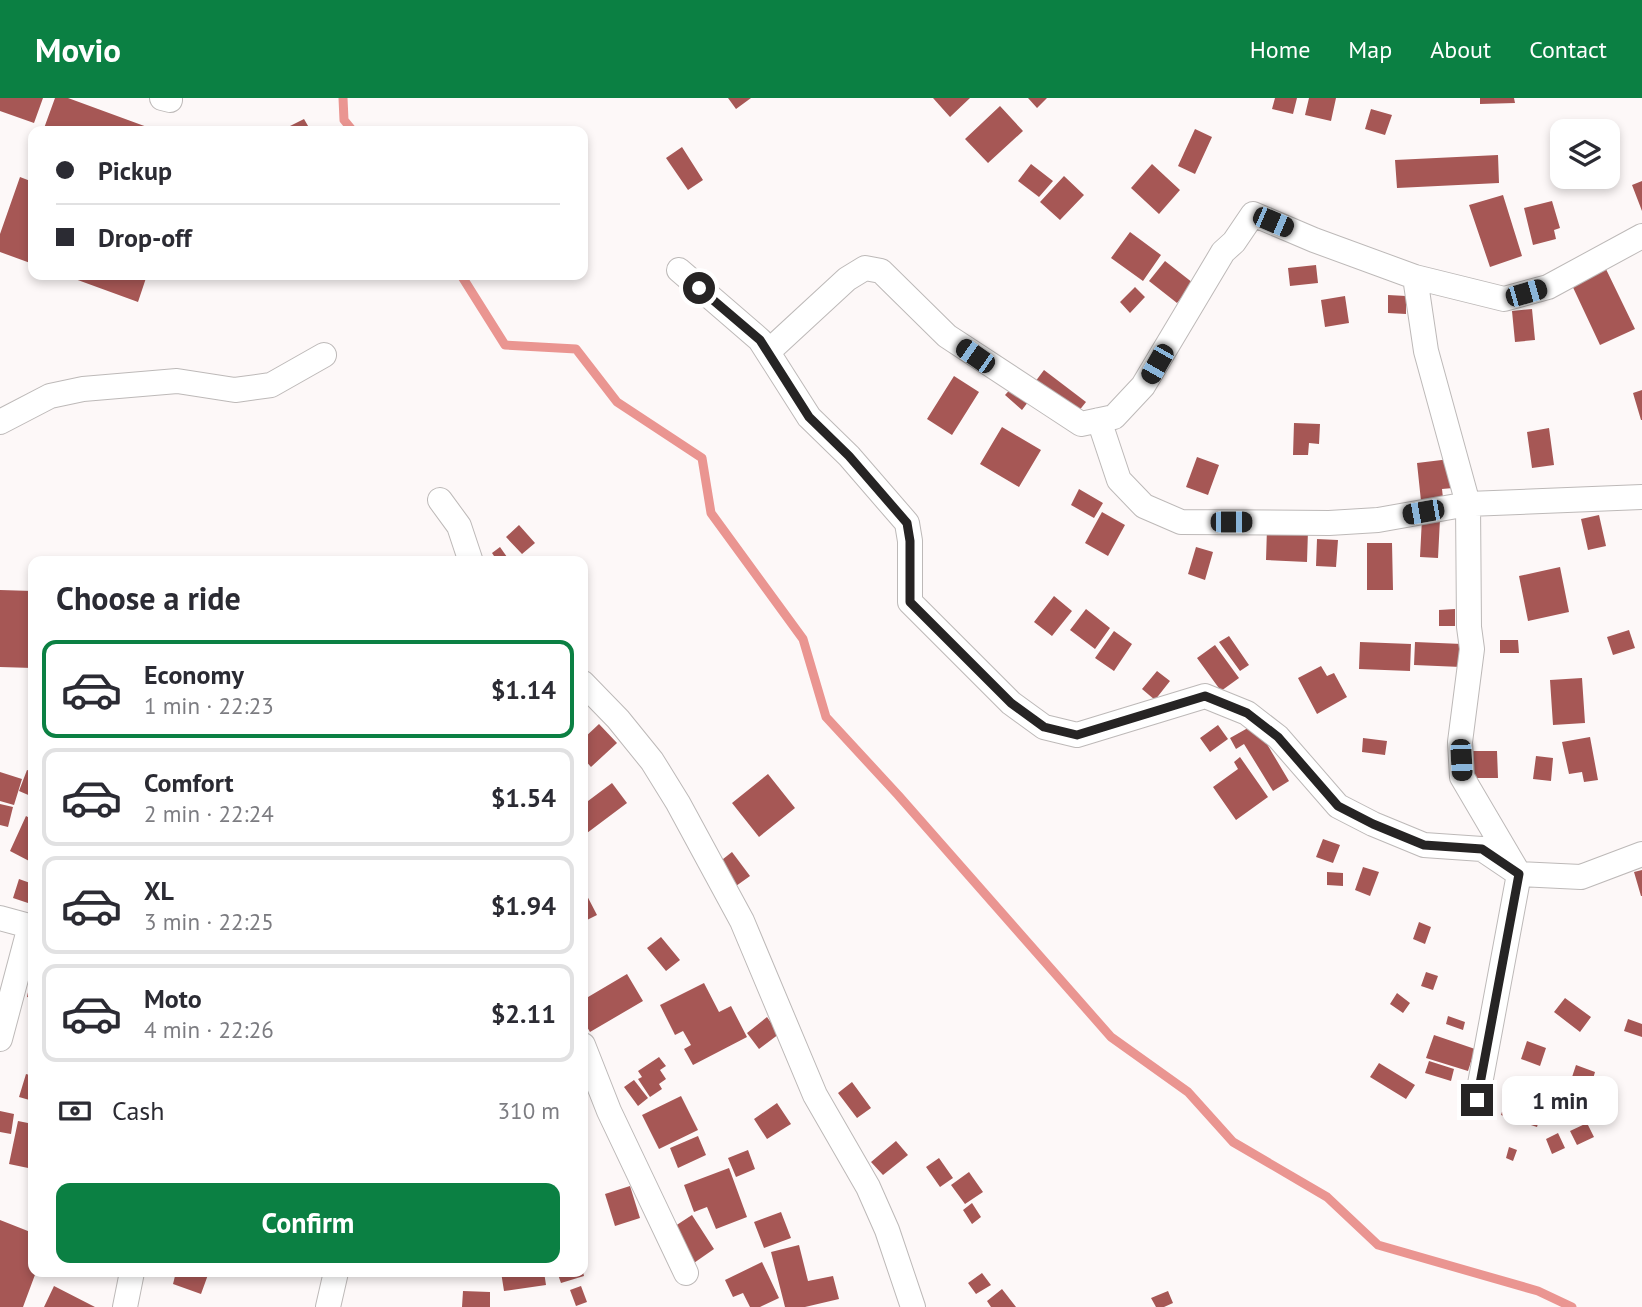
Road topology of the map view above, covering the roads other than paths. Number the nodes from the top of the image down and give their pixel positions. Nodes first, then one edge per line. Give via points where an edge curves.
1 (1642, 236) edge
2 (679, 270) dead end
3 (1415, 276) junction
4 (769, 351) junction
5 (324, 355) dead end
6 (1099, 420) junction
7 (0, 422) edge
8 (1642, 497) edge
9 (440, 500) dead end
10 (1468, 504) junction
11 (469, 556) edge
12 (588, 688) edge
13 (1642, 854) edge
14 (1519, 874) junction
15 (0, 918) edge
16 (28, 926) edge
17 (28, 941) edge
18 (0, 1039) edge
19 (588, 1058) edge
20 (1477, 1100) dead end
21 (686, 1273) dead end
22 (131, 1277) edge
23 (335, 1277) edge
24 (125, 1307) edge
25 (328, 1307) edge
26 (913, 1307) edge

1 - 3 street via 1548,287 1504,299
2 - 4 street
3 - 6 street via 1253,214 1223,252 1143,386 1114,417
3 - 10 street via 1426,351
4 - 6 street via 847,279 865,268 881,271 947,336 975,356 1081,424
4 - 14 street via 809,417 907,523 910,602 1011,703 1044,727 1077,735 1205,696 1247,713 1278,737 1338,806 1424,845 1482,849
5 - 7 street via 271,385 235,390 177,381 83,389 50,396
6 - 10 street via 1119,480 1144,506 1181,522 1378,520
8 - 10 street
9 - 11 street via 459,526
10 - 14 street via 1472,649 1460,742 1462,777
12 - 26 street via 652,761 742,921 815,1095 868,1187
13 - 14 street via 1581,877
14 - 20 street
15 - 16 street
17 - 18 street
19 - 21 street
22 - 24 street
23 - 25 street

